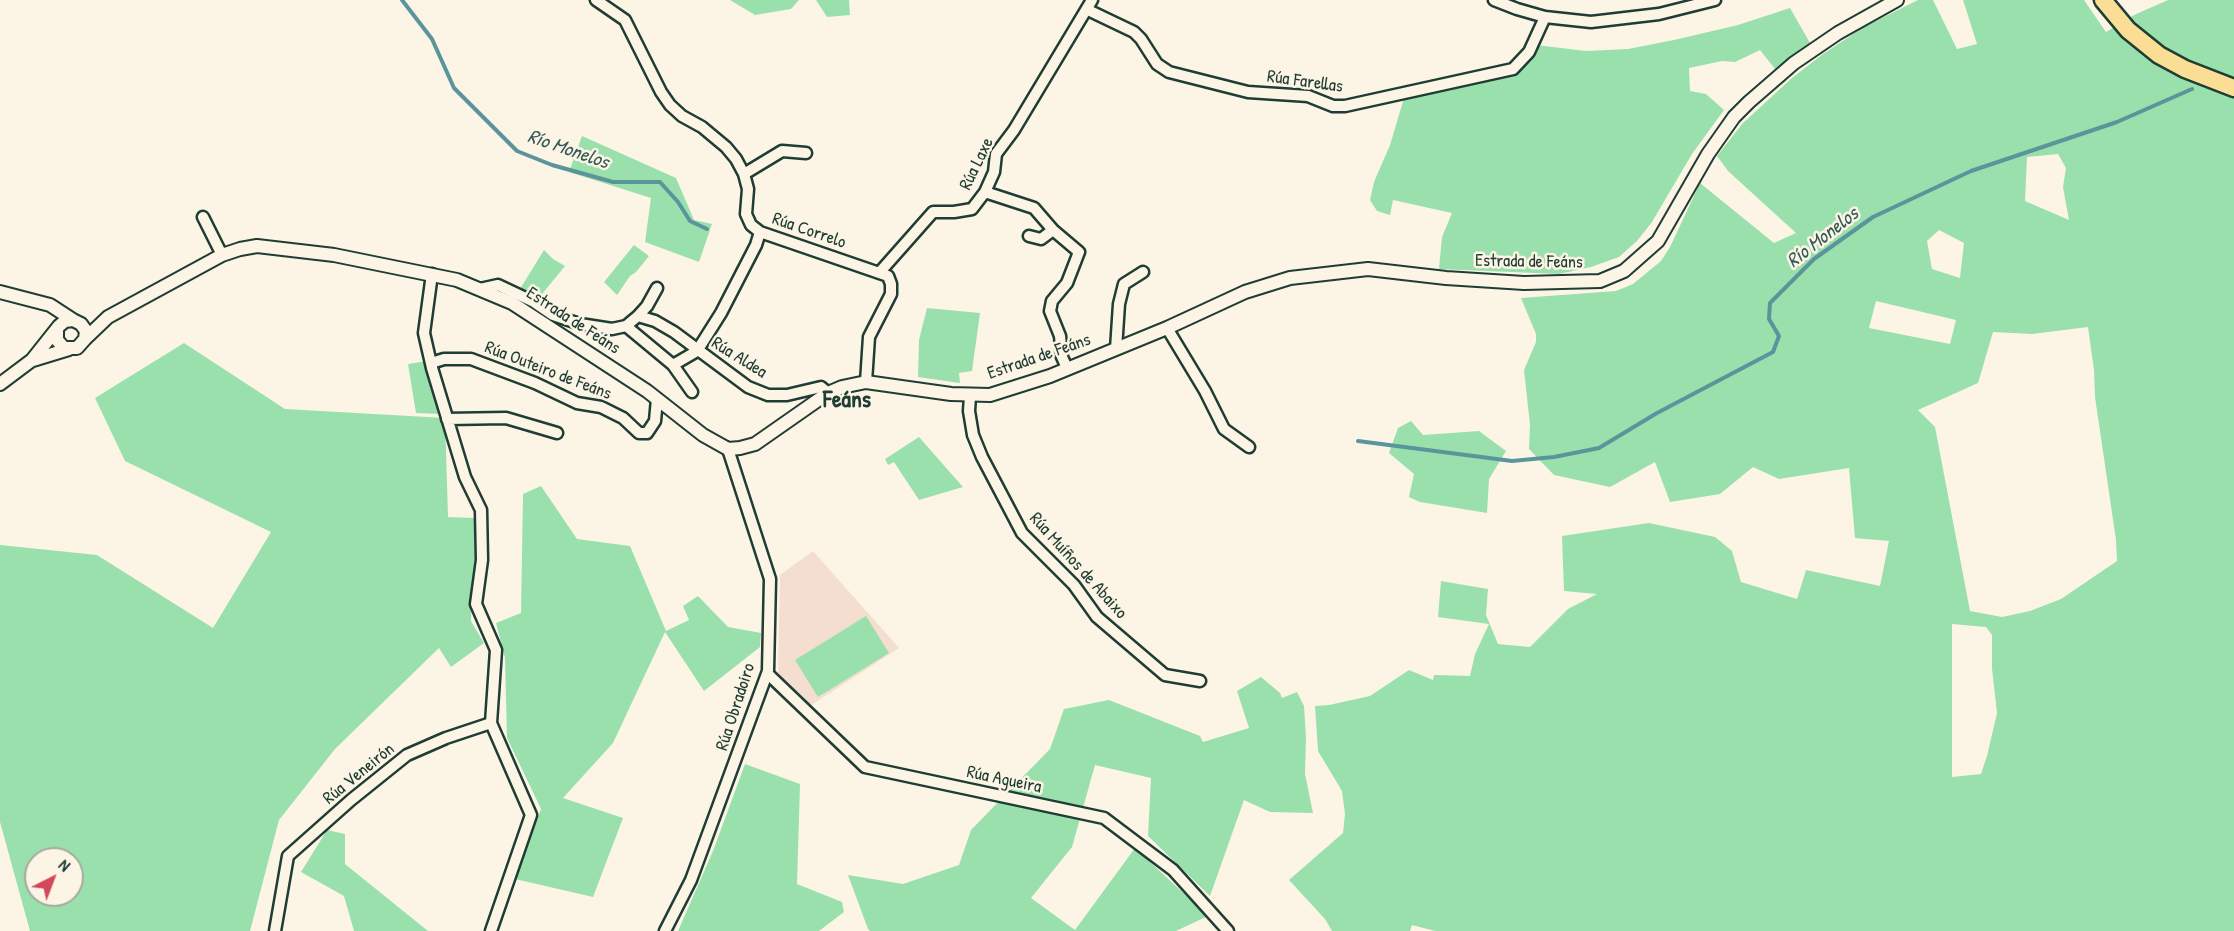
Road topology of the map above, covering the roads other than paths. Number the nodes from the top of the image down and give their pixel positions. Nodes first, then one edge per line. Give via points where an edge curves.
1 (596, 0) edge
2 (1494, 0) edge
3 (1715, 0) edge
4 (1897, 0) edge
5 (2103, 0) edge
6 (1090, 5) edge
7 (1545, 17) junction
8 (2234, 88) edge
9 (806, 153) dead end
10 (744, 174) junction
11 (985, 192) junction
12 (203, 217) dead end
13 (1053, 230) junction
14 (760, 232) junction
15 (1029, 236) dead end
16 (222, 255) junction
17 (1143, 272) dead end
18 (879, 273) junction
19 (432, 274) junction
20 (480, 288) junction
21 (657, 288) dead end
22 (0, 292) edge
23 (29, 300) junction
24 (638, 316) junction
25 (108, 317) junction
26 (75, 321) junction
27 (626, 326) junction
28 (58, 328) junction
29 (1167, 328) junction
30 (85, 339) junction
31 (69, 349) junction
32 (1116, 349) junction
33 (697, 351) junction
34 (32, 360) junction
35 (431, 363) junction
36 (673, 365) junction
37 (1067, 369) junction
38 (866, 382) junction
39 (0, 384) edge
40 (692, 392) dead end
41 (828, 393) junction
42 (970, 396) junction
43 (657, 399) junction
44 (447, 419) junction
45 (557, 433) dead end
46 (1249, 447) dead end
47 (728, 449) junction
48 (768, 674) junction
49 (1200, 681) dead end
50 (491, 723) junction
51 (275, 931) edge
52 (491, 931) edge
53 (665, 931) edge
54 (1228, 931) edge

1 - 10 street, Rúa Correlo via 625,20 670,105 726,147
2 - 7 street
3 - 7 street via 1619,20 1591,22
4 - 29 street, Estrada de Feáns via 1794,63 1749,102 1708,154 1658,241 1624,271 1600,281 1524,283 1368,269 1341,271 1290,278 1245,292
5 - 8 main road via 2128,30 2159,55
6 - 7 street, Rúa Farellas via 1102,17 1134,32 1157,64 1169,72 1248,92 1308,96 1333,106 1513,69 1529,51
6 - 11 street, Rúa Laxe via 996,154 994,172
9 - 10 street via 782,151
10 - 14 street, Rúa Correlo via 748,189 747,220
11 - 13 street via 1034,208
11 - 18 street, Rúa Laxe via 972,209 933,212
12 - 16 street
13 - 15 street via 1041,239
13 - 37 street via 1079,252 1067,284 1052,300 1050,311
14 - 18 street, Rúa Correlo
14 - 33 street via 722,313
16 - 19 street, Estrada de Feáns via 257,246 334,255
16 - 25 street, Estrada de Feáns
17 - 32 street via 1124,284
18 - 38 street via 888,276 891,294 869,337
19 - 20 street, Estrada de Feáns
19 - 35 street via 424,333
20 - 27 street via 498,285 553,315 580,324 612,329
20 - 43 street, Estrada de Feáns via 512,303
21 - 24 street
22 - 23 street
23 - 26 street via 50,305
23 - 28 street via 47,310
24 - 27 street
24 - 33 street, Rúa Aldea via 655,321
25 - 26 street, Estrada de Feáns
25 - 30 street, Estrada de Feáns
26 - 28 street, Estrada de Feáns via 65,321
26 - 30 street via 86,331
27 - 36 street
28 - 31 street via 60,345
28 - 34 street, Estrada de Feáns
29 - 32 street, Estrada de Feáns
29 - 46 street via 1224,429
30 - 31 street, Estrada de Feáns via 77,348
31 - 34 street, Estrada de Feáns
32 - 37 street, Estrada de Feáns
33 - 36 street
33 - 41 street, Rúa Aldea via 748,387 768,394 787,395 821,387
34 - 39 street, Estrada de Feáns
35 - 43 street, Rúa Outeiro de Feáns via 444,359 479,362 577,403 601,407 623,418 639,433 647,433 655,421
35 - 44 street
36 - 40 street
37 - 42 street, Estrada de Feáns via 990,394
38 - 41 street, Estrada de Feáns
38 - 42 street, Estrada de Feáns
41 - 47 street, Estrada de Feáns via 755,444
42 - 49 street, Rúa Muíños de Abaixo via 973,435 1022,533 1074,585 1097,617 1165,675
43 - 47 street, Estrada de Feáns
44 - 45 street via 506,418
44 - 50 street via 465,477 482,510 483,560 476,604 496,650
47 - 48 street, Rúa Obradoiro via 770,579
48 - 53 street, Rúa Obradoiro via 691,879
48 - 54 street, Rúa Agueira via 865,767 1104,818 1173,870
50 - 51 street, Rúa Veneirón via 407,755 288,856
50 - 52 street via 531,815

